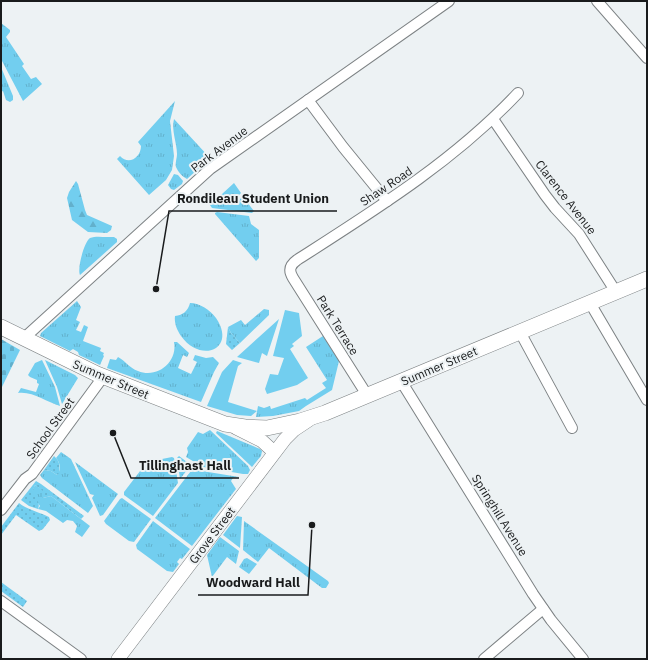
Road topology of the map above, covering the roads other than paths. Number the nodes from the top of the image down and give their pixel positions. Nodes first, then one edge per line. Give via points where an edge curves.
1 (449, 1) edge
2 (597, 1) edge
3 (647, 58) edge
4 (518, 93) dead end
5 (308, 100) junction
6 (493, 119) junction
7 (387, 201) junction
8 (290, 268) joint
9 (647, 279) edge
10 (616, 292) junction
11 (590, 304) junction
12 (1, 328) edge
13 (520, 332) junction
14 (23, 338) junction
15 (103, 377) junction
16 (401, 381) junction
17 (367, 395) junction
18 (647, 400) edge
19 (312, 418) junction
20 (225, 424) junction
21 (572, 428) dead end
22 (274, 452) junction
23 (1, 510) edge
24 (1, 600) edge
25 (543, 609) junction
26 (80, 659) edge
27 (118, 659) edge
28 (484, 659) edge
29 (583, 659) edge

1 - 5 street, Park Avenue
2 - 3 street
4 - 6 street, Shaw Road
5 - 7 street
5 - 14 street, Park Avenue via 210,169
6 - 7 street, Shaw Road via 426,175
6 - 10 street, Clarence Avenue via 545,195 579,234
7 - 8 street, Shaw Road via 297,260
8 - 17 street, Park Terrace via 290,274
9 - 10 main road, Summer Street
10 - 11 main road, Summer Street
11 - 13 main road, Summer Street
11 - 18 street
12 - 14 main road, Summer Street
13 - 16 main road, Summer Street
13 - 21 street
14 - 15 main road, Summer Street
15 - 20 main road, Summer Street
15 - 23 street, School Street via 32,474 24,479
16 - 17 main road, Summer Street
16 - 25 street, Springhill Avenue
17 - 19 main road, Summer Street
19 - 20 main road, Summer Street via 267,428
19 - 22 street, Grove Street via 290,434
20 - 22 street, Summer Street via 256,437
22 - 27 street, Grove Street
24 - 26 street
25 - 28 street
25 - 29 street, Springhill Avenue

